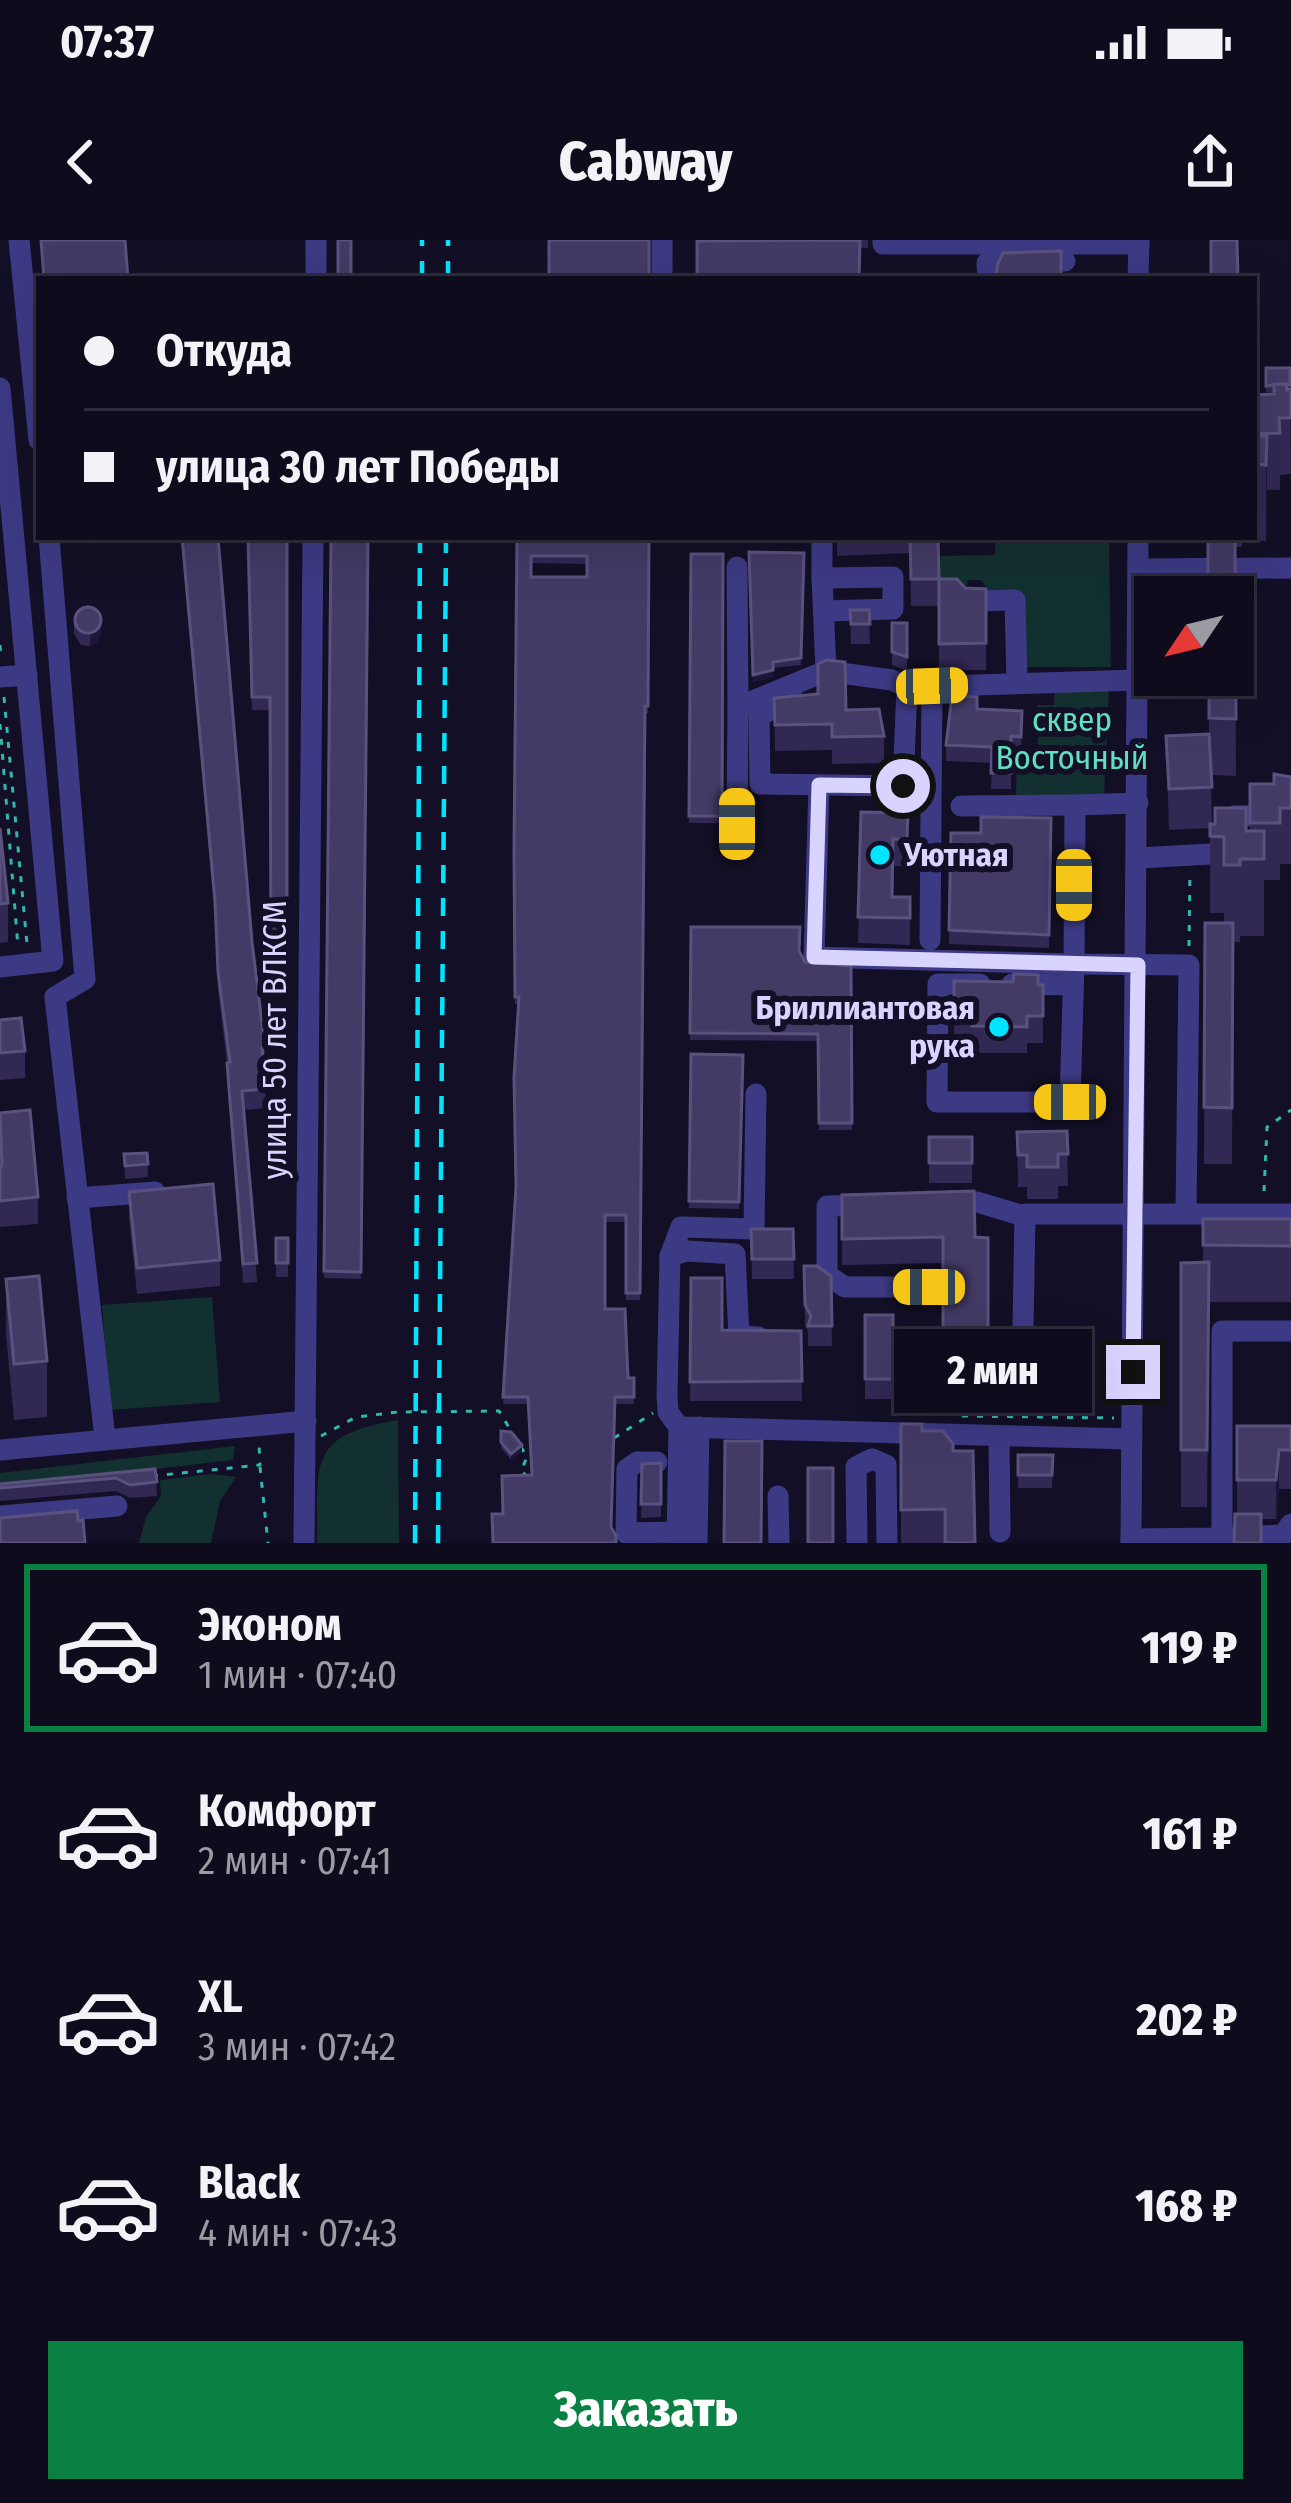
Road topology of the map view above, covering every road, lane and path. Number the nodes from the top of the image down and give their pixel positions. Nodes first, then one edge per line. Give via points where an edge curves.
1 (19, 240) edge
2 (316, 240) edge
3 (662, 240) edge
4 (883, 240) edge
5 (1139, 242) edge
6 (1065, 261) edge
7 (316, 276) edge
8 (662, 276) edge
9 (988, 276) edge
10 (1138, 276) edge
11 (0, 388) edge
12 (36, 410) edge
13 (49, 540) edge
14 (313, 540) edge
15 (822, 540) edge
16 (1138, 540) edge
17 (737, 567) dead end
18 (1291, 568) edge
19 (1138, 569) junction
20 (1138, 576) edge
21 (822, 578) junction
22 (971, 601) edge
23 (824, 610) junction
24 (0, 645) edge
25 (826, 671) junction
26 (27, 675) junction
27 (1, 677) edge
28 (1134, 680) edge
29 (1017, 683) junction
30 (795, 684) junction
31 (932, 686) junction
32 (907, 687) junction
33 (1138, 696) edge
34 (738, 707) junction
35 (0, 724) edge
36 (1, 740) edge
37 (819, 785) junction
38 (1138, 803) junction
39 (1075, 805) junction
40 (961, 806) dead end
41 (1290, 814) edge
42 (737, 824) dead end
43 (1190, 855) junction
44 (1138, 858) junction
45 (930, 940) dead end
46 (0, 949) edge
47 (7, 961) edge
48 (1138, 965) junction
49 (1189, 965) junction
50 (1073, 975) junction
51 (756, 1094) dead end
52 (1291, 1110) edge
53 (167, 1191) edge
54 (1264, 1191) dead end
55 (77, 1198) junction
56 (934, 1203) edge
57 (891, 1204) edge
58 (1186, 1213) junction
59 (1134, 1214) junction
60 (1291, 1214) edge
61 (1024, 1216) junction
62 (670, 1256) junction
63 (929, 1287) dead end
64 (1024, 1329) dead end
65 (1291, 1331) edge
66 (777, 1337) edge
67 (655, 1412) dead end
68 (258, 1424) junction
69 (689, 1427) junction
70 (314, 1428) junction
71 (870, 1432) junction
72 (999, 1436) junction
73 (105, 1438) junction
74 (614, 1438) edge
75 (1132, 1439) junction
76 (0, 1450) edge
77 (872, 1459) junction
78 (656, 1462) edge
79 (260, 1465) junction
80 (142, 1477) edge
81 (528, 1477) edge
82 (778, 1496) dead end
83 (117, 1506) dead end
84 (0, 1516) edge
85 (1291, 1524) edge
86 (1000, 1532) dead end
87 (684, 1539) edge
88 (1222, 1540) edge
89 (1131, 1541) edge
90 (268, 1543) edge
91 (304, 1543) edge
92 (779, 1543) edge
93 (857, 1543) edge
94 (887, 1543) edge

1 - 12 street
2 - 7 street
3 - 8 street
4 - 6 street
5 - 6 street
5 - 10 street
6 - 9 street via 987,262
11 - 26 street
13 - 55 street via 85,979 55,997
14 - 70 street, улица 50 лет ВЛКСМ
15 - 21 street
16 - 19 street
17 - 34 street
18 - 19 street
19 - 20 street
21 - 23 street
21 - 23 street via 893,577 893,609
22 - 29 street via 1015,600
23 - 25 street
24 - 27 path
25 - 30 street
25 - 32 street
26 - 27 street
26 - 47 street via 53,962
27 - 47 path via 28,954
28 - 29 street
29 - 31 street
30 - 34 street
30 - 37 street via 783,705 759,715 760,784
31 - 32 street
31 - 45 street
32 - 37 street via 903,786
33 - 38 street
34 - 42 street
35 - 36 path
36 - 46 path via 20,947
37 - 50 street via 814,957
38 - 39 street
38 - 44 street
39 - 40 street
39 - 50 street
41 - 43 street via 1234,816 1229,853
43 - 44 street
43 - 49 path
44 - 48 street
48 - 49 street
48 - 50 street
48 - 59 street
49 - 58 street
50 - 50 street via 1070,1102 937,1102 938,985
51 - 62 street via 754,1229 681,1227
52 - 54 path via 1267,1127
53 - 55 street
55 - 73 street
56 - 61 street via 977,1202
57 - 63 street via 827,1206 827,1274 845,1287
58 - 59 street
58 - 60 street
59 - 61 street
59 - 75 street
61 - 64 street
62 - 66 street via 735,1254 739,1336
62 - 69 street via 668,1412
65 - 88 street via 1222,1331
67 - 74 path
68 - 70 street
68 - 73 street
68 - 79 path
69 - 71 street
69 - 87 street
70 - 81 path via 398,1412 499,1411 527,1457 521,1471
70 - 91 street, улица 50 лет ВЛКСМ
71 - 72 street
71 - 77 street
72 - 75 street
72 - 86 street
73 - 76 street
75 - 89 street
77 - 93 street via 856,1467
77 - 94 street via 886,1465
78 - 87 street via 627,1469 626,1533
79 - 80 path
79 - 90 path
82 - 92 street
83 - 84 street
85 - 88 street via 1283,1535
88 - 89 street

